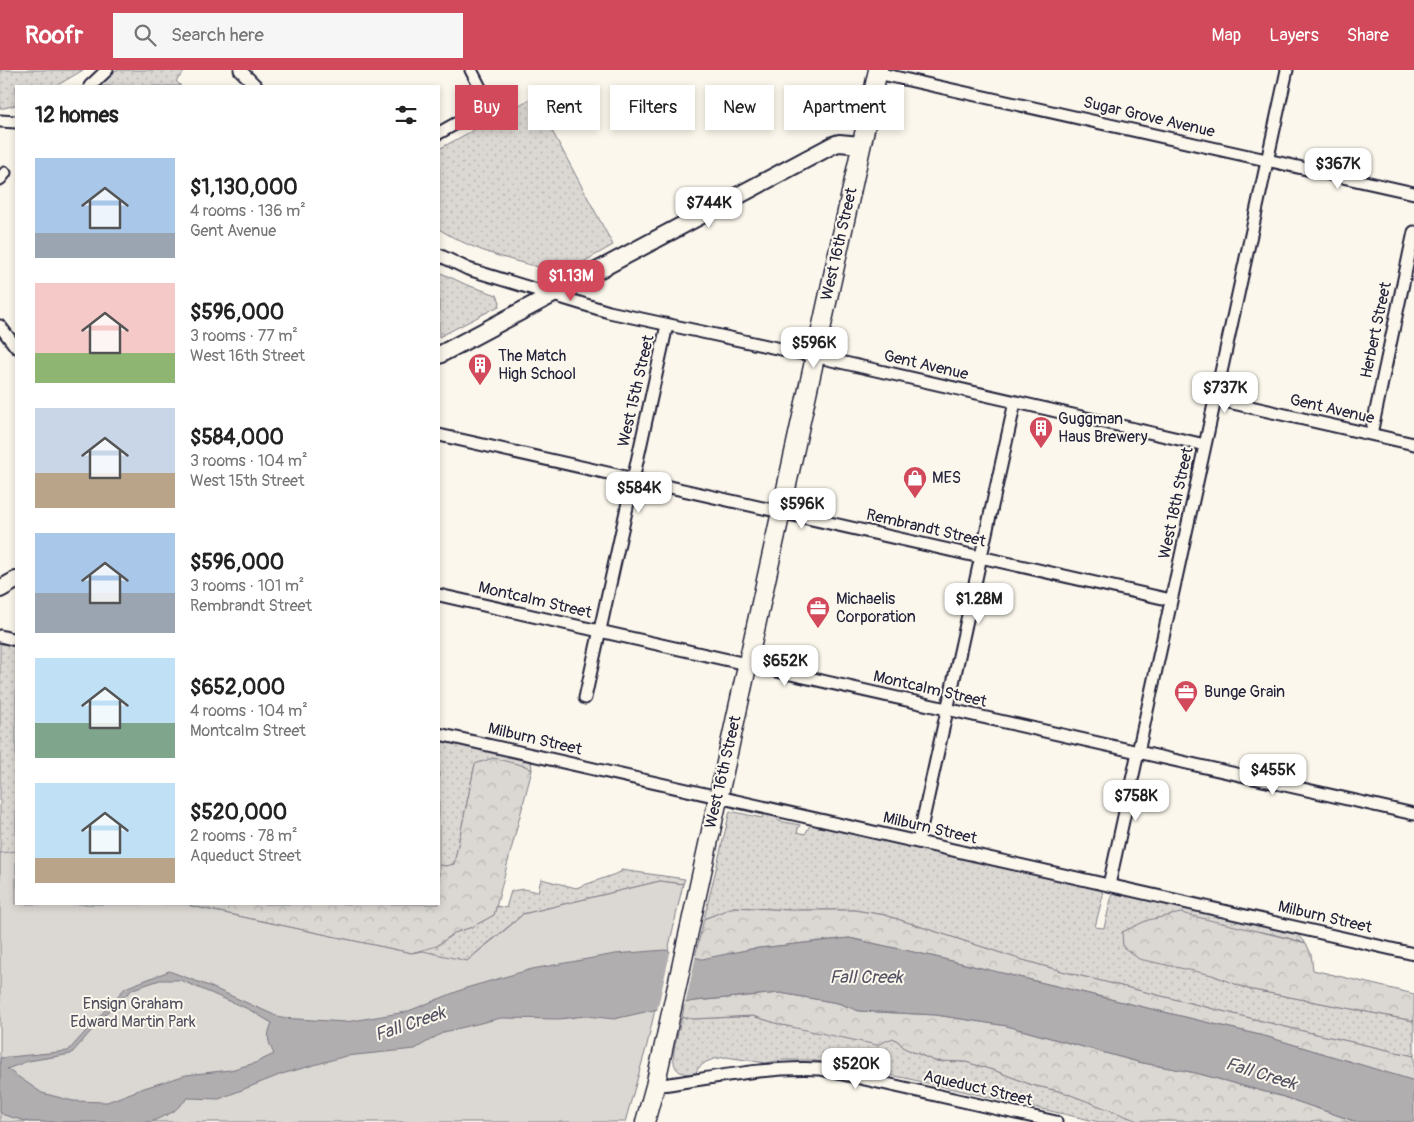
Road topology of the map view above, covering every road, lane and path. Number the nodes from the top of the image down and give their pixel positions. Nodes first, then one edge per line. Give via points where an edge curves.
1 (107, 70) edge
2 (240, 70) edge
3 (471, 70) edge
4 (1287, 70) edge
5 (877, 71) edge
6 (92, 85) edge
7 (255, 85) edge
8 (0, 121) edge
9 (15, 122) edge
10 (440, 131) edge
11 (861, 145) junction
12 (1268, 160) junction
13 (1414, 193) edge
14 (1414, 232) edge
15 (440, 255) edge
16 (552, 295) junction
17 (667, 325) junction
18 (0, 326) edge
19 (15, 346) edge
20 (440, 354) edge
21 (814, 356) junction
22 (1214, 399) junction
23 (1015, 402) junction
24 (1371, 434) junction
25 (440, 435) edge
26 (1414, 444) edge
27 (1205, 445) junction
28 (633, 479) junction
29 (780, 511) junction
30 (980, 557) junction
31 (15, 581) edge
32 (0, 589) edge
33 (440, 595) edge
34 (1171, 600) junction
35 (600, 631) junction
36 (0, 636) edge
37 (15, 640) edge
38 (748, 665) junction
39 (585, 698) dead end
40 (947, 710) junction
41 (440, 734) edge
42 (1137, 752) junction
43 (718, 797) junction
44 (1414, 814) edge
45 (918, 842) junction
46 (1109, 885) junction
47 (1414, 954) edge
48 (655, 1086) junction
49 (645, 1122) edge
50 (1056, 1122) edge

1 - 6 street
2 - 7 street
3 - 10 street via 489,105
4 - 12 street, West 18th Street
5 - 11 main road, West 16th Street
5 - 12 street, Sugar Grove Avenue
8 - 9 street
11 - 16 main road via 833,145
11 - 21 main road, West 16th Street
12 - 13 street, Sugar Grove Avenue
12 - 22 street, West 18th Street
14 - 24 street, Herbert Street
15 - 16 street, Gent Avenue via 468,269
16 - 17 street, Gent Avenue
16 - 20 main road
17 - 21 street, Gent Avenue
17 - 28 street, West 15th Street
18 - 19 street
21 - 23 street, Gent Avenue
21 - 29 main road, West 16th Street
22 - 24 street, Gent Avenue
22 - 27 street, West 18th Street
23 - 27 street, Gent Avenue
23 - 30 street
24 - 26 street, Gent Avenue
25 - 28 street, Rembrandt Street
27 - 34 street, West 18th Street
28 - 29 street, Rembrandt Street
28 - 35 street, West 15th Street
29 - 30 street, Rembrandt Street
29 - 38 main road, West 16th Street
30 - 34 street, Rembrandt Street
30 - 40 street
31 - 32 main road
33 - 35 street, Montcalm Street
34 - 42 street, West 18th Street
35 - 38 street, Montcalm Street
35 - 39 street, West 15th Street
36 - 37 street
38 - 40 street, Montcalm Street
38 - 43 main road, West 16th Street
40 - 42 street, Montcalm Street
40 - 45 street
41 - 43 street, Milburn Street
42 - 44 street, Montcalm Street
42 - 46 street, West 18th Street
43 - 45 street, Milburn Street
43 - 48 main road, West 16th Street
45 - 46 street, Milburn Street
46 - 47 street, Milburn Street
48 - 49 main road, West 16th Street
48 - 50 street, Aqueduct Street via 781,1069 820,1068

